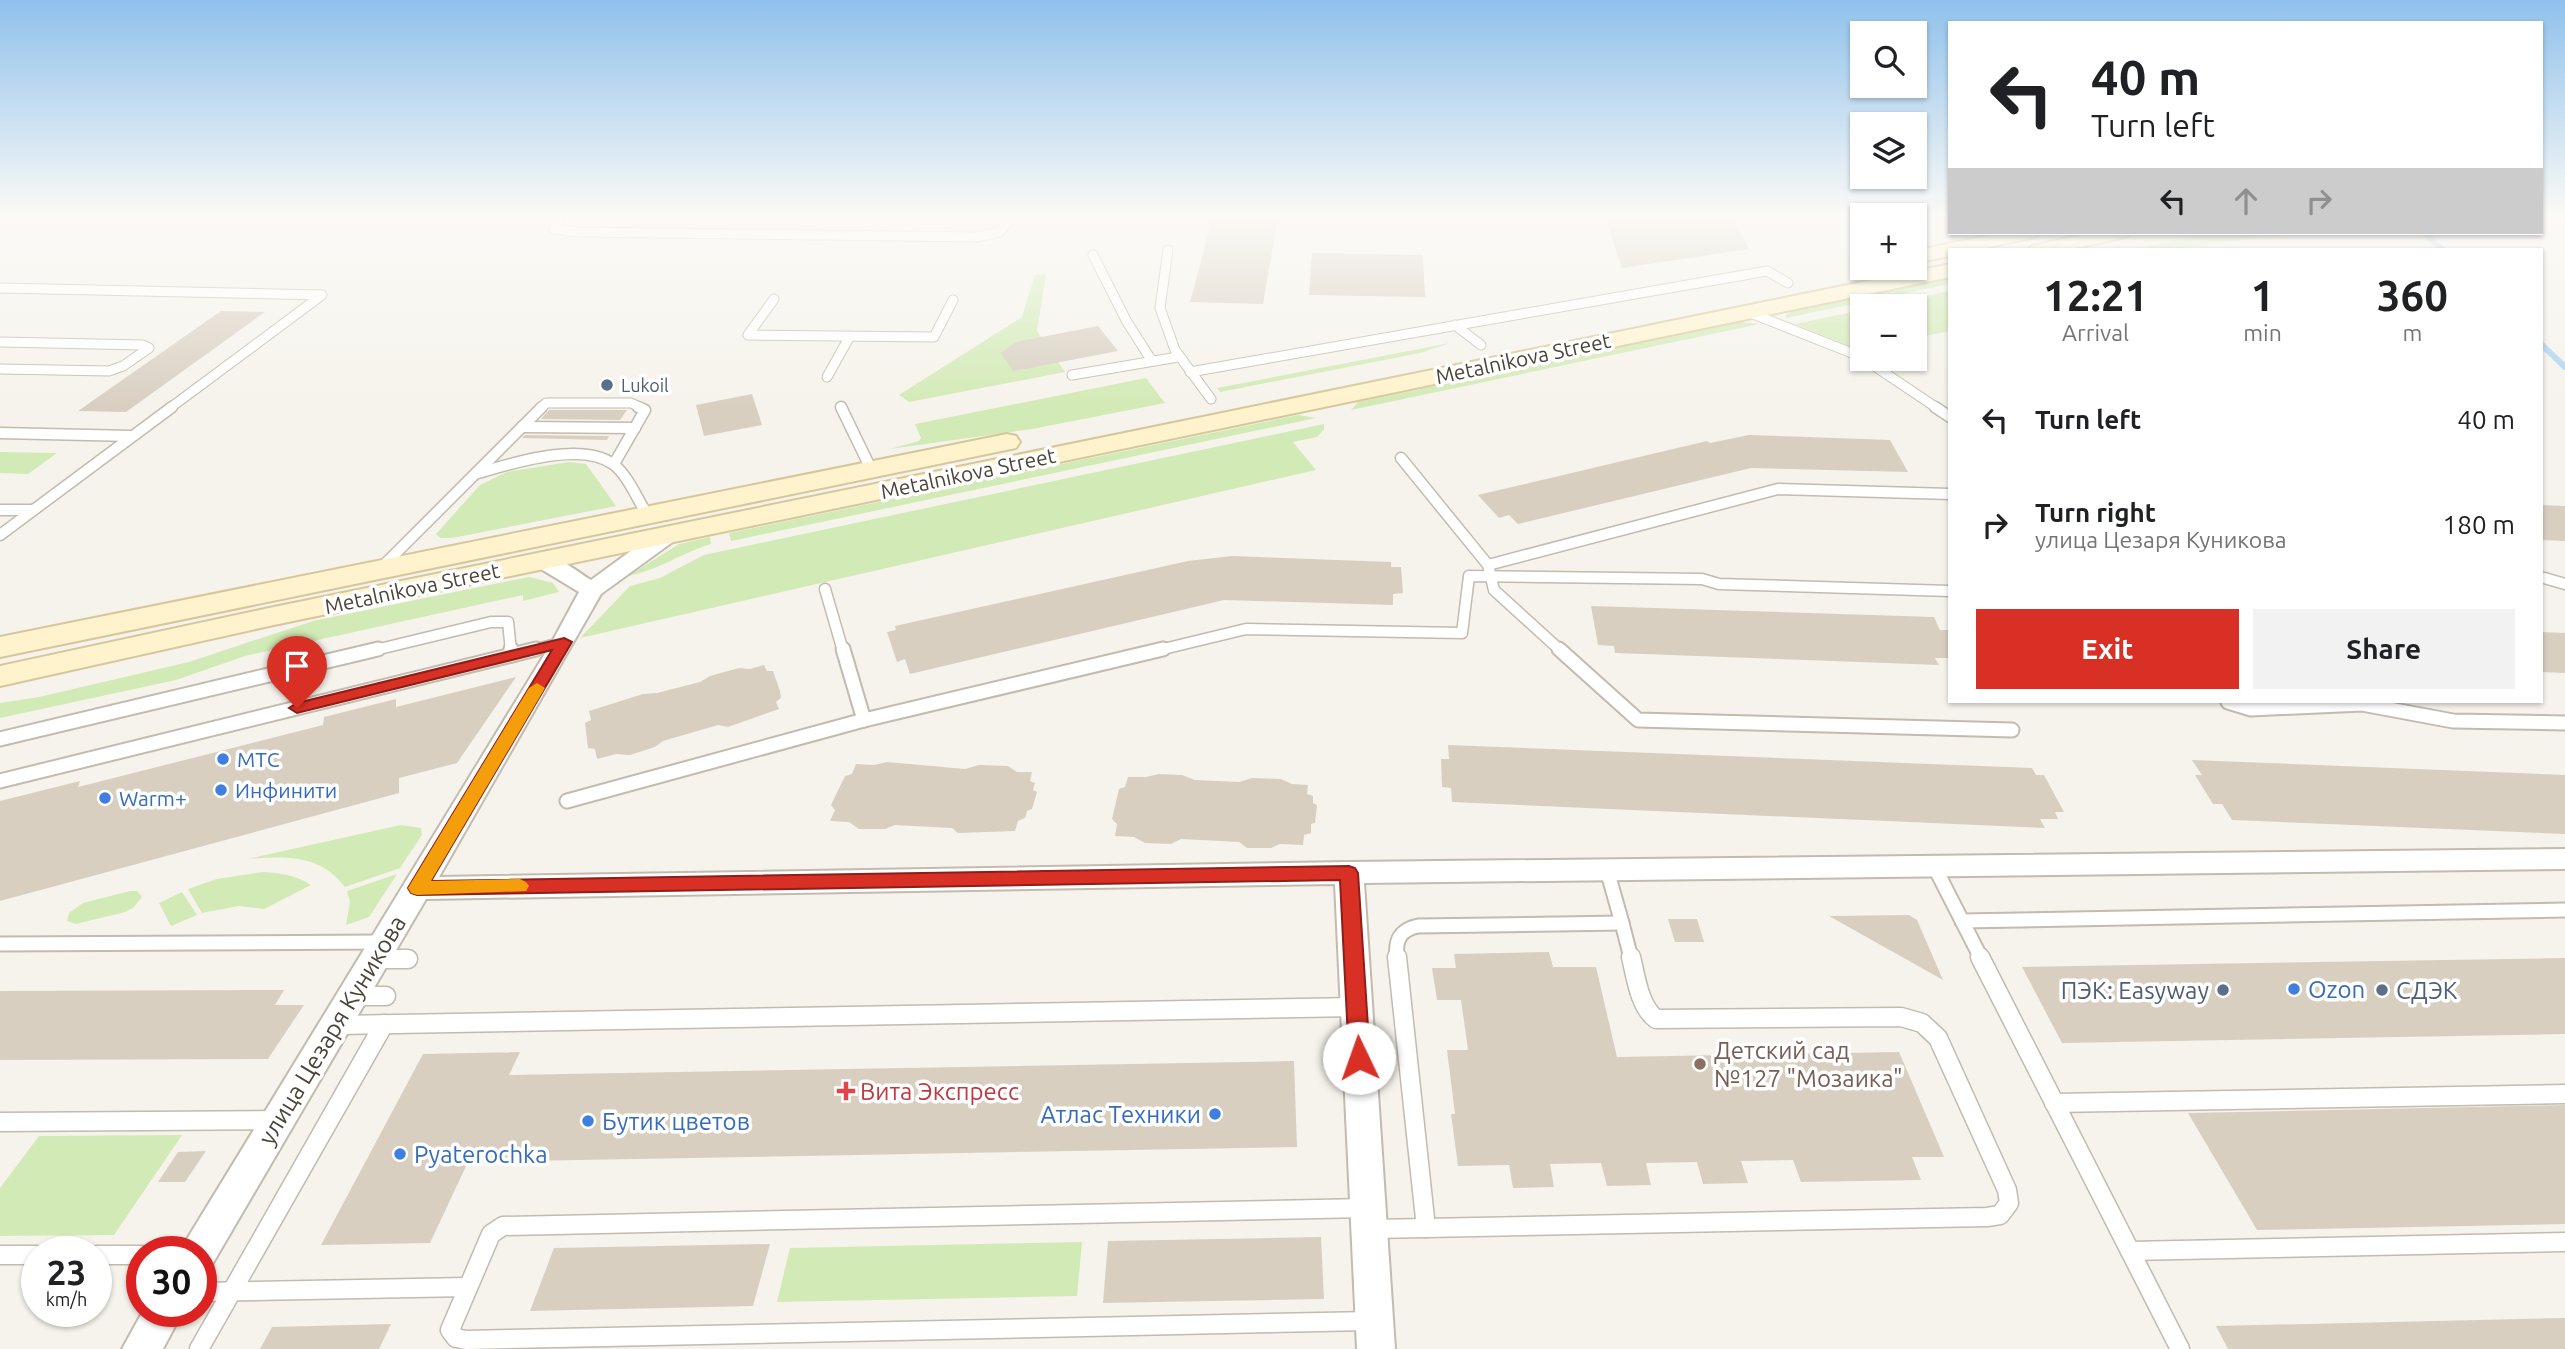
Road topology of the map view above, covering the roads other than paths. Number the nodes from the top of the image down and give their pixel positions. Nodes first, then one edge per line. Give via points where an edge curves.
1 (1106, 280) edge
2 (1164, 280) edge
3 (1715, 280) edge
4 (1783, 280) edge
5 (1803, 280) edge
6 (1900, 280) edge
7 (1788, 283) junction
8 (0, 288) edge
9 (774, 299) dead end
10 (953, 300) dead end
11 (1748, 312) junction
12 (1455, 325) junction
13 (850, 336) junction
14 (0, 342) edge
15 (1481, 345) junction
16 (1850, 353) edge
17 (1178, 357) junction
18 (1152, 362) junction
19 (0, 369) edge
20 (1882, 371) edge
21 (1189, 372) junction
22 (1072, 375) dead end
23 (827, 377) dead end
24 (1211, 399) junction
25 (841, 407) dead end
26 (1948, 416) edge
27 (522, 427) junction
28 (635, 428) junction
29 (0, 433) edge
30 (132, 436) junction
31 (1401, 458) dead end
32 (614, 464) junction
33 (871, 469) junction
34 (476, 474) junction
35 (1948, 494) edge
36 (0, 510) edge
37 (32, 510) junction
38 (647, 514) junction
39 (0, 535) edge
40 (666, 536) junction
41 (544, 561) junction
42 (381, 568) junction
43 (1489, 571) junction
44 (2543, 577) edge
45 (2565, 584) edge
46 (825, 589) dead end
47 (592, 590) junction
48 (1948, 591) edge
49 (564, 642) junction
50 (0, 647) edge
51 (512, 655) junction
52 (0, 676) edge
53 (2231, 703) edge
54 (864, 720) junction
55 (2565, 723) edge
56 (2012, 730) dead end
57 (0, 739) edge
58 (0, 781) edge
59 (567, 801) dead end
60 (2565, 859) edge
61 (1934, 866) junction
62 (1607, 870) junction
63 (1349, 873) junction
64 (417, 888) junction
65 (2565, 910) edge
66 (1962, 921) junction
67 (1622, 923) junction
68 (0, 944) edge
69 (389, 953) junction
70 (353, 996) junction
71 (386, 996) dead end
72 (1357, 1007) junction
73 (384, 1024) junction
74 (335, 1025) junction
75 (2565, 1094) edge
76 (2054, 1103) junction
77 (278, 1120) junction
78 (0, 1122) edge
79 (1368, 1219) junction
80 (1426, 1228) junction
81 (209, 1236) edge
82 (2565, 1242) edge
83 (2130, 1251) junction
84 (0, 1255) edge
85 (21, 1255) edge
86 (467, 1287) junction
87 (217, 1292) edge
88 (232, 1292) junction
89 (154, 1327) edge
90 (1375, 1335) edge
91 (141, 1349) edge
92 (199, 1349) edge
93 (2179, 1349) edge

1 - 18 lane
2 - 17 lane via 1160,308
3 - 12 lane
4 - 7 lane
5 - 7 main road, Metalnikova Street
6 - 11 main road, Metalnikova Street
7 - 15 main road, Metalnikova Street
8 - 30 lane via 322,295
9 - 13 lane via 748,335
10 - 13 lane via 934,337
11 - 16 lane
11 - 40 main road, Metalnikova Street
12 - 15 lane
12 - 21 lane
13 - 23 lane
14 - 19 lane via 149,348 109,371
15 - 24 main road, Metalnikova Street
17 - 18 lane
17 - 21 lane
18 - 22 lane
20 - 26 lane
21 - 24 lane
24 - 33 main road, Metalnikova Street
25 - 33 lane
27 - 28 lane
27 - 28 lane via 545,403 631,403 645,410
27 - 34 lane
28 - 32 lane
29 - 30 lane
30 - 37 lane
31 - 43 lane
32 - 34 lane via 596,456 539,457
32 - 38 lane
33 - 38 main road, Metalnikova Street
34 - 42 lane
35 - 43 lane via 1778,489
36 - 37 lane
37 - 39 lane
38 - 42 main road, Metalnikova Street
40 - 41 main road, Metalnikova Street
40 - 47 street
41 - 47 street
41 - 52 main road, Metalnikova Street
42 - 50 main road, Metalnikova Street
43 - 48 lane
43 - 54 lane via 1469,576 1462,633 1246,629
43 - 56 lane via 1494,590 1638,720
44 - 45 lane
46 - 54 lane
47 - 49 street, улица Цезаря Куникова
49 - 51 lane
49 - 64 street, улица Цезаря Куникова
51 - 57 lane via 508,622 491,622
51 - 58 lane
53 - 55 lane via 2251,709 2361,704 2454,720
54 - 59 lane
60 - 61 street
61 - 62 street
61 - 66 lane
62 - 63 street
62 - 67 lane
63 - 64 street
63 - 72 street
64 - 69 street, улица Цезаря Куникова
65 - 66 lane
66 - 76 lane
67 - 80 lane via 1418,926 1407,927 1397,938
67 - 80 lane via 1644,1005 1657,1019 1901,1017 1927,1025 1938,1038 2009,1203 2000,1214 1987,1217
68 - 69 lane
69 - 70 street, улица Цезаря Куникова
70 - 71 lane
70 - 74 street, улица Цезаря Куникова
72 - 73 lane
72 - 79 street
73 - 74 lane
73 - 88 lane
74 - 77 street, улица Цезаря Куникова
75 - 76 lane
76 - 83 lane
77 - 78 lane
77 - 81 street, улица Цезаря Куникова
79 - 80 lane
79 - 86 lane via 515,1225 491,1234
79 - 90 street
82 - 83 lane
83 - 93 lane
84 - 85 lane
86 - 88 lane
86 - 90 lane via 450,1330 456,1339
87 - 88 lane
88 - 92 lane
89 - 91 street

